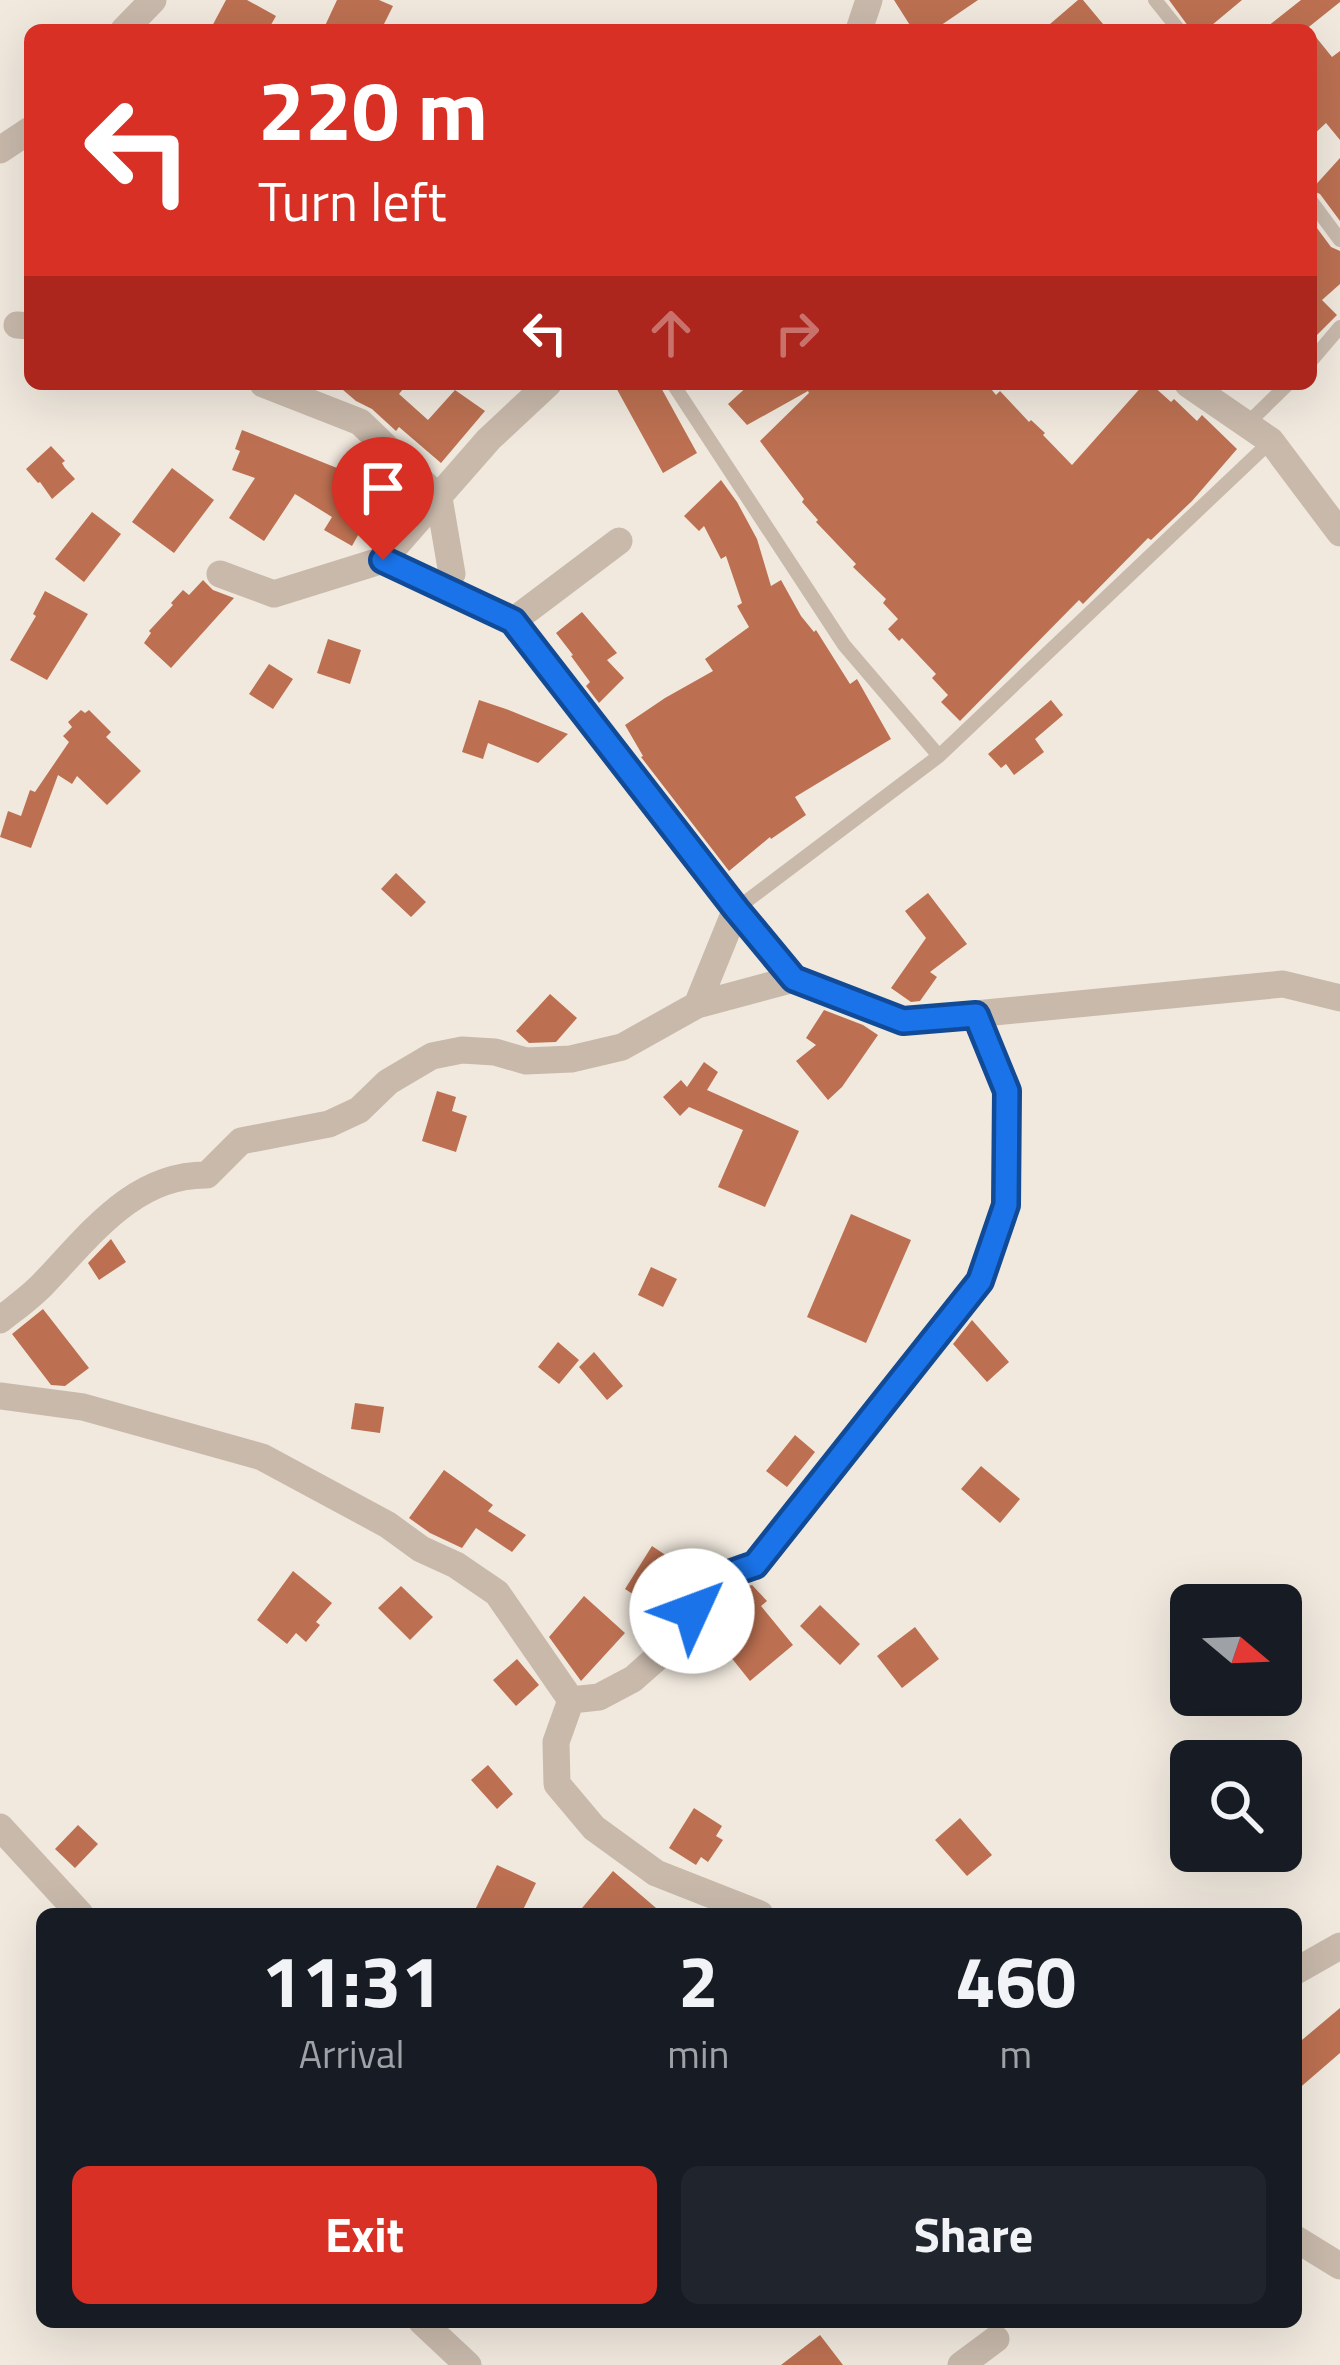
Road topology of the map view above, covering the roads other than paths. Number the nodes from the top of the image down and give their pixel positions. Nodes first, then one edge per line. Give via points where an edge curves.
1 (153, 0) edge
2 (1155, 0) edge
3 (130, 24) edge
4 (1174, 24) edge
5 (1317, 209) edge
6 (1340, 240) edge
7 (1340, 327) edge
8 (1317, 354) edge
9 (278, 390) edge
10 (542, 390) edge
11 (677, 390) edge
12 (1197, 390) edge
13 (1282, 390) edge
14 (1248, 423) junction
15 (1271, 441) junction
16 (439, 498) junction
17 (1340, 533) edge
18 (619, 541) dead end
19 (383, 560) junction
20 (220, 574) dead end
21 (452, 574) dead end
22 (513, 621) junction
23 (939, 756) junction
24 (736, 909) junction
25 (794, 979) junction
26 (1340, 998) edge
27 (697, 1004) junction
28 (976, 1015) junction
29 (0, 1320) edge
30 (0, 1396) edge
31 (571, 1700) junction
32 (0, 1827) edge
33 (74, 1908) edge
34 (744, 1908) edge
35 (1340, 1946) edge
36 (1302, 1968) edge
37 (1302, 2243) edge
38 (1340, 2266) edge
39 (428, 2328) edge
40 (996, 2339) dead end
41 (468, 2365) edge
42 (961, 2365) edge

1 - 3 street
2 - 4 lane
5 - 6 lane
7 - 8 lane
9 - 16 street via 360,422
10 - 16 street
11 - 23 lane via 844,645
12 - 14 street
13 - 14 lane
14 - 15 street
15 - 17 street
15 - 23 lane
16 - 19 street
16 - 21 street
18 - 22 street
19 - 20 street via 274,594
19 - 22 street
22 - 24 street
23 - 24 lane
24 - 25 street
24 - 27 street
25 - 27 street
25 - 28 street via 903,1021
26 - 28 street via 1283,984
27 - 29 street via 622,1048 571,1059 462,1050 432,1056 329,1124 241,1141 207,1175 184,1175 128,1198
28 - 31 street via 1007,1091 1006,1205 980,1281 755,1565 702,1590 676,1640 633,1679 599,1697
30 - 31 street via 83,1406 262,1456 497,1593
31 - 34 street via 556,1742 557,1784 594,1828 656,1874
32 - 33 street
35 - 36 street
37 - 38 street
39 - 41 street
40 - 42 street

